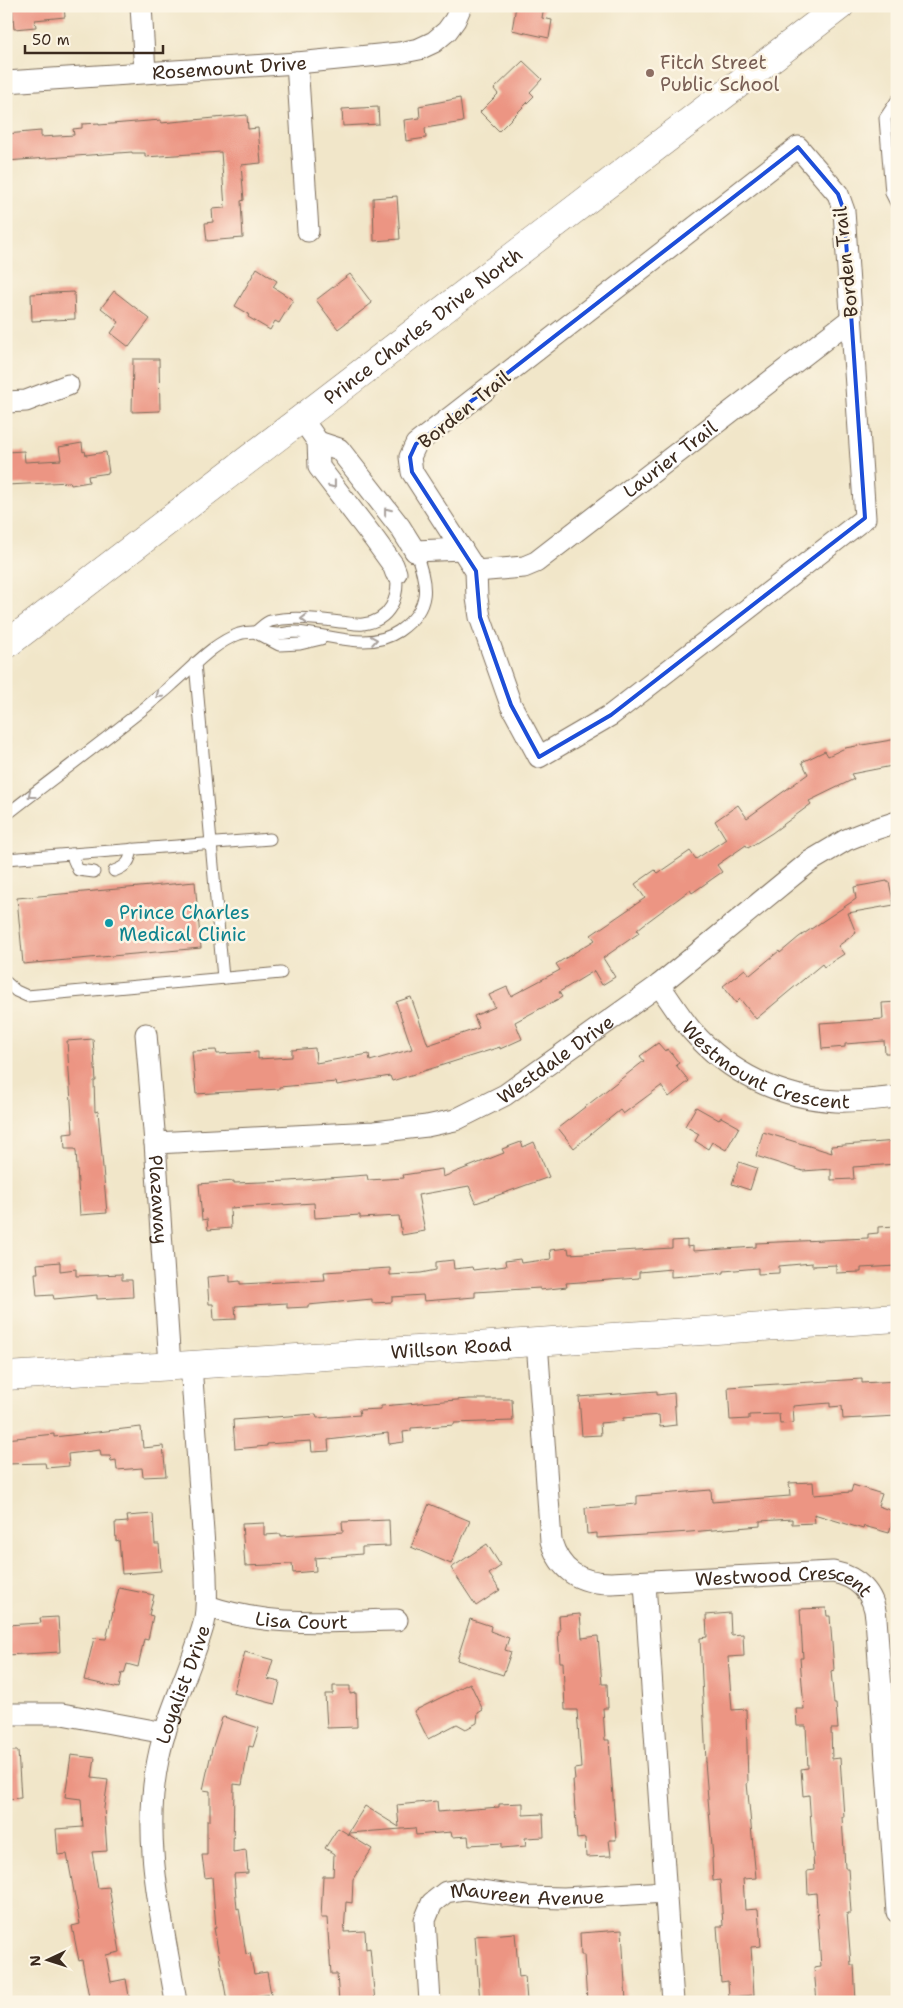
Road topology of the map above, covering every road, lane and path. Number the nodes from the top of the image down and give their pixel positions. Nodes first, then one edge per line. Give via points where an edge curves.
1 (141, 6) edge
2 (460, 6) edge
3 (840, 6) edge
4 (297, 63) junction
5 (146, 72) junction
6 (6, 82) edge
7 (897, 100) edge
8 (897, 205) edge
9 (308, 231) dead end
10 (852, 319) junction
11 (68, 385) dead end
12 (6, 402) edge
13 (302, 419) junction
14 (318, 442) junction
15 (462, 549) junction
16 (415, 551) junction
17 (394, 569) junction
18 (476, 571) junction
19 (255, 632) junction
20 (6, 646) edge
21 (195, 663) junction
22 (6, 815) edge
23 (897, 822) edge
24 (270, 839) dead end
25 (210, 843) junction
26 (132, 849) junction
27 (72, 854) junction
28 (6, 859) edge
29 (114, 871) dead end
30 (94, 872) dead end
31 (281, 973) dead end
32 (223, 978) junction
33 (6, 982) edge
34 (659, 984) junction
35 (146, 1034) dead end
36 (897, 1097) edge
37 (155, 1143) junction
38 (897, 1318) edge
39 (537, 1341) junction
40 (181, 1365) junction
41 (6, 1376) edge
42 (645, 1583) junction
43 (206, 1606) junction
44 (397, 1620) dead end
45 (6, 1714) edge
46 (165, 1733) junction
47 (666, 1892) junction
48 (897, 1912) edge
49 (176, 2002) edge
50 (430, 2002) edge
51 (673, 2002) edge

1 - 5 street
2 - 4 street, Rosemount Drive via 447,31 419,49
3 - 13 main road, Prince Charles Drive North
4 - 5 street, Rosemount Drive
4 - 9 street
5 - 6 street, Rosemount Drive
7 - 8 lane via 885,118 891,193
10 - 15 street, Borden Trail via 844,211 838,194 798,147 416,444 410,457 412,472
10 - 18 street, Laurier Trail via 536,562 524,567
10 - 18 street, Borden Trail via 865,518 611,715 539,758 511,705 480,618
11 - 12 street via 26,400
13 - 14 street
13 - 20 main road, Prince Charles Drive North
16 -> 14 street via 339,450
14 -> 17 street via 319,467 376,540
15 - 16 street
15 - 18 street, Borden Trail
16 - 17 street
19 -> 16 lane via 279,645 325,638 377,640 398,631 421,609 425,594 422,568
17 -> 19 lane via 395,600 376,620 358,624 305,619 269,620
19 - 21 lane via 224,641
21 -> 22 lane via 145,708
21 - 25 lane
23 - 34 street, Westdale Drive via 846,840 809,862
24 - 25 lane
25 - 26 lane
25 - 32 lane
26 - 27 lane
26 - 29 lane via 130,861
27 - 28 lane
27 - 30 lane via 78,870
31 - 32 lane
32 - 33 lane via 27,996
34 - 36 street, Westmount Crescent via 702,1042 728,1064 757,1081 788,1093 821,1100
34 - 37 street, Westdale Drive via 505,1095 455,1120 374,1132
35 - 37 street, Plazaway
37 - 40 street, Plazaway
38 - 39 main road, Willson Road
39 - 40 main road, Willson Road
39 - 42 street, Westwood Crescent via 549,1532 553,1549 563,1565 585,1580
40 - 41 main road, Willson Road
40 - 43 street, Loyalist Drive via 206,1574
42 - 47 street
42 - 48 street, Westwood Crescent via 833,1572 848,1576 866,1590 874,1603 876,1618
43 - 44 street, Lisa Court via 233,1615 293,1622
43 - 46 street, Loyalist Drive via 199,1637
45 - 46 street via 62,1714
46 - 49 street, Loyalist Drive via 153,1788 153,1868
47 - 50 street, Maureen Avenue via 564,1898 465,1889 446,1892 432,1903 425,1920
47 - 51 street

